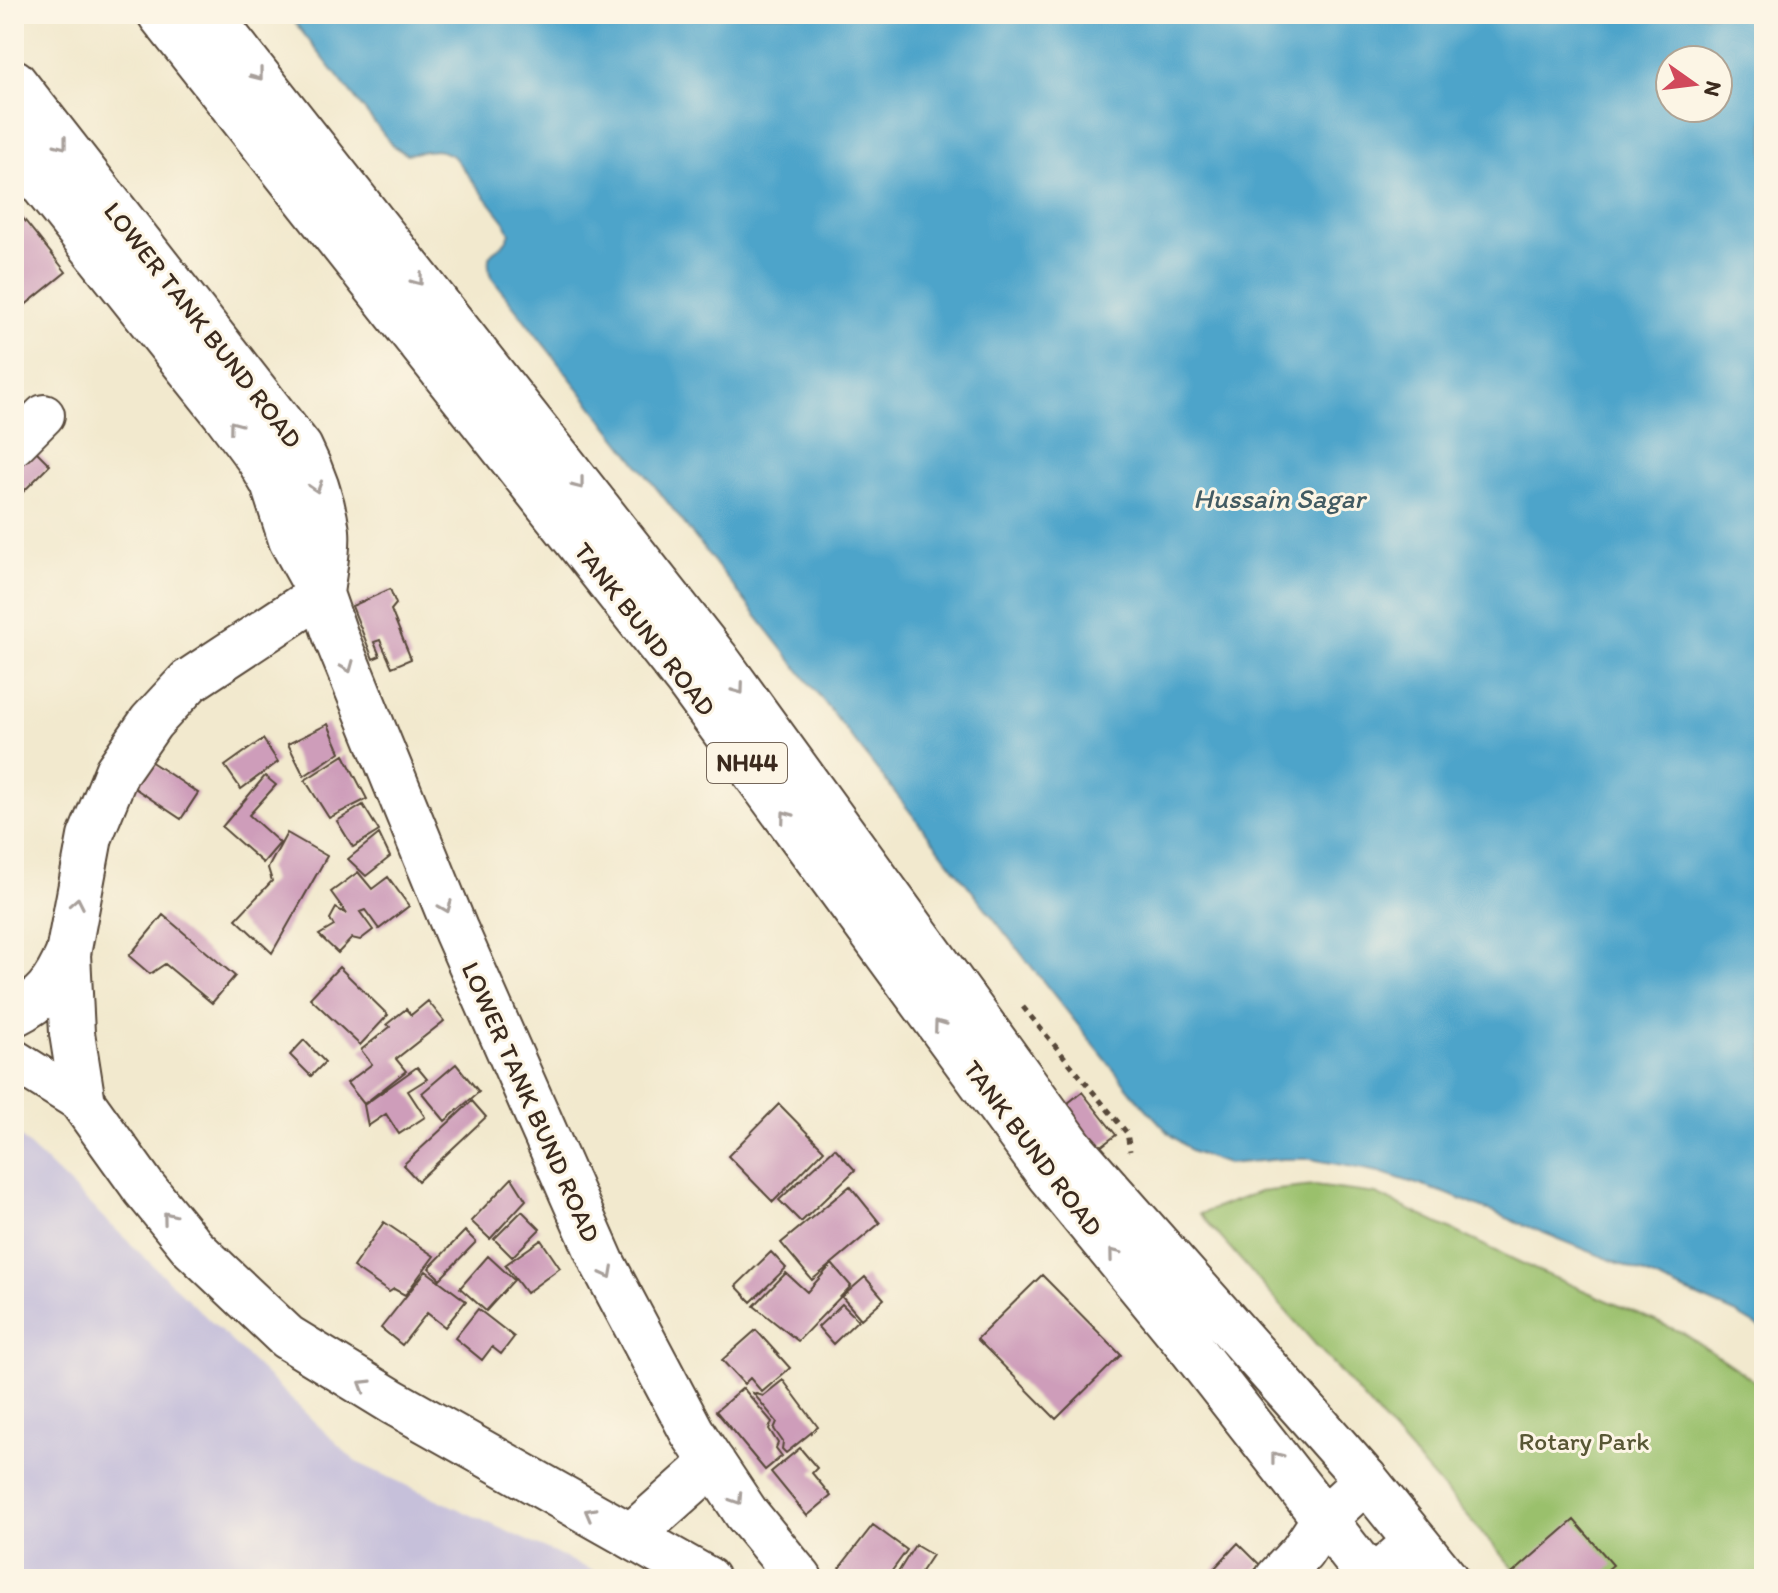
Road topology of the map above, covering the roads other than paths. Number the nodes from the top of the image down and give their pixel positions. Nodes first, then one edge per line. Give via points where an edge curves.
1 (160, 14) edge
2 (209, 14) edge
3 (14, 82) edge
4 (14, 149) edge
5 (44, 415) dead end
6 (14, 445) edge
7 (321, 594) junction
8 (68, 954) junction
9 (14, 1014) edge
10 (14, 1060) edge
11 (83, 1103) junction
12 (713, 1463) junction
13 (1366, 1480) junction
14 (1324, 1519) junction
15 (631, 1536) junction
16 (1415, 1543) junction
17 (707, 1579) edge
18 (800, 1579) edge
19 (1277, 1579) edge
20 (1372, 1579) edge
21 (1446, 1579) edge

14 -> 1 main road, TANK BUND ROAD / NH44 via 1049,1175 686,679
2 -> 13 main road, NH44 via 716,658 1072,1148
3 -> 7 main road, LOWER TANK BUND ROAD via 300,448 327,533
7 -> 4 main road, LOWER TANK BUND ROAD via 291,540 273,484 258,458
5 - 6 street
8 -> 7 main road via 90,837 117,771 151,722 189,681
7 -> 12 main road, LOWER TANK BUND ROAD via 456,931 602,1262
8 - 9 main road via 57,980
8 - 11 main road
10 - 11 street
15 -> 11 main road via 287,1337 193,1248
12 - 15 main road
12 -> 18 main road, LOWER TANK BUND ROAD
13 - 14 main road
13 - 16 main road, NH44
14 - 19 main road
14 - 20 main road, NH44
15 - 17 main road
16 - 20 main road
16 - 21 main road, NH44

